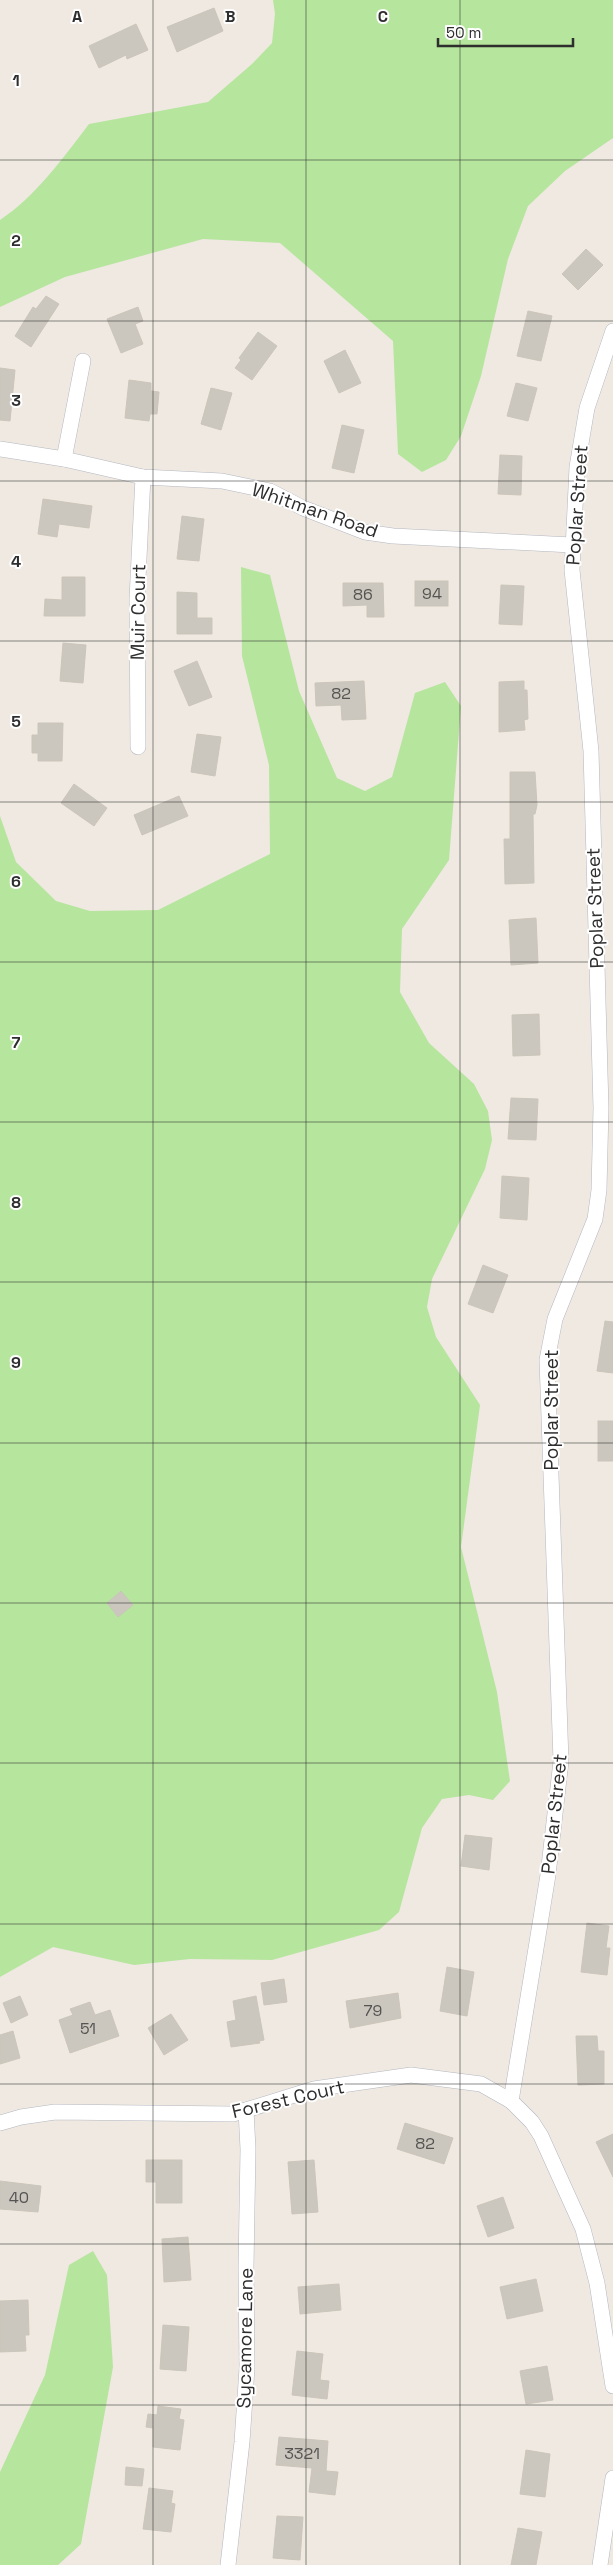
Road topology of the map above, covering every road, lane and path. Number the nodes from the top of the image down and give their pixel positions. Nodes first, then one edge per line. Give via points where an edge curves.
1 (613, 331) edge
2 (83, 361) dead end
3 (0, 448) edge
4 (64, 459) junction
5 (143, 477) junction
6 (572, 545) junction
7 (138, 747) dead end
8 (511, 2101) junction
9 (246, 2110) junction
10 (0, 2123) edge
11 (613, 2386) edge
12 (613, 2478) edge
13 (228, 2565) edge
14 (600, 2565) edge

1 - 6 street, Poplar Street via 587,408 577,467
2 - 4 street
3 - 4 street, Whitman Road
4 - 5 street, Whitman Road
5 - 6 street, Whitman Road via 222,481 270,491 365,532
5 - 7 street, Muir Court via 137,599
6 - 8 street, Poplar Street via 591,751 601,1108 599,1190 595,1219 555,1319 547,1360 561,1761 548,1874
8 - 9 street, Forest Court via 482,2084 411,2075 314,2089
8 - 11 street via 541,2136 583,2229 597,2283
9 - 10 street, Forest Court via 223,2114 55,2112
9 - 13 street, Sycamore Lane via 247,2368
12 - 14 street

